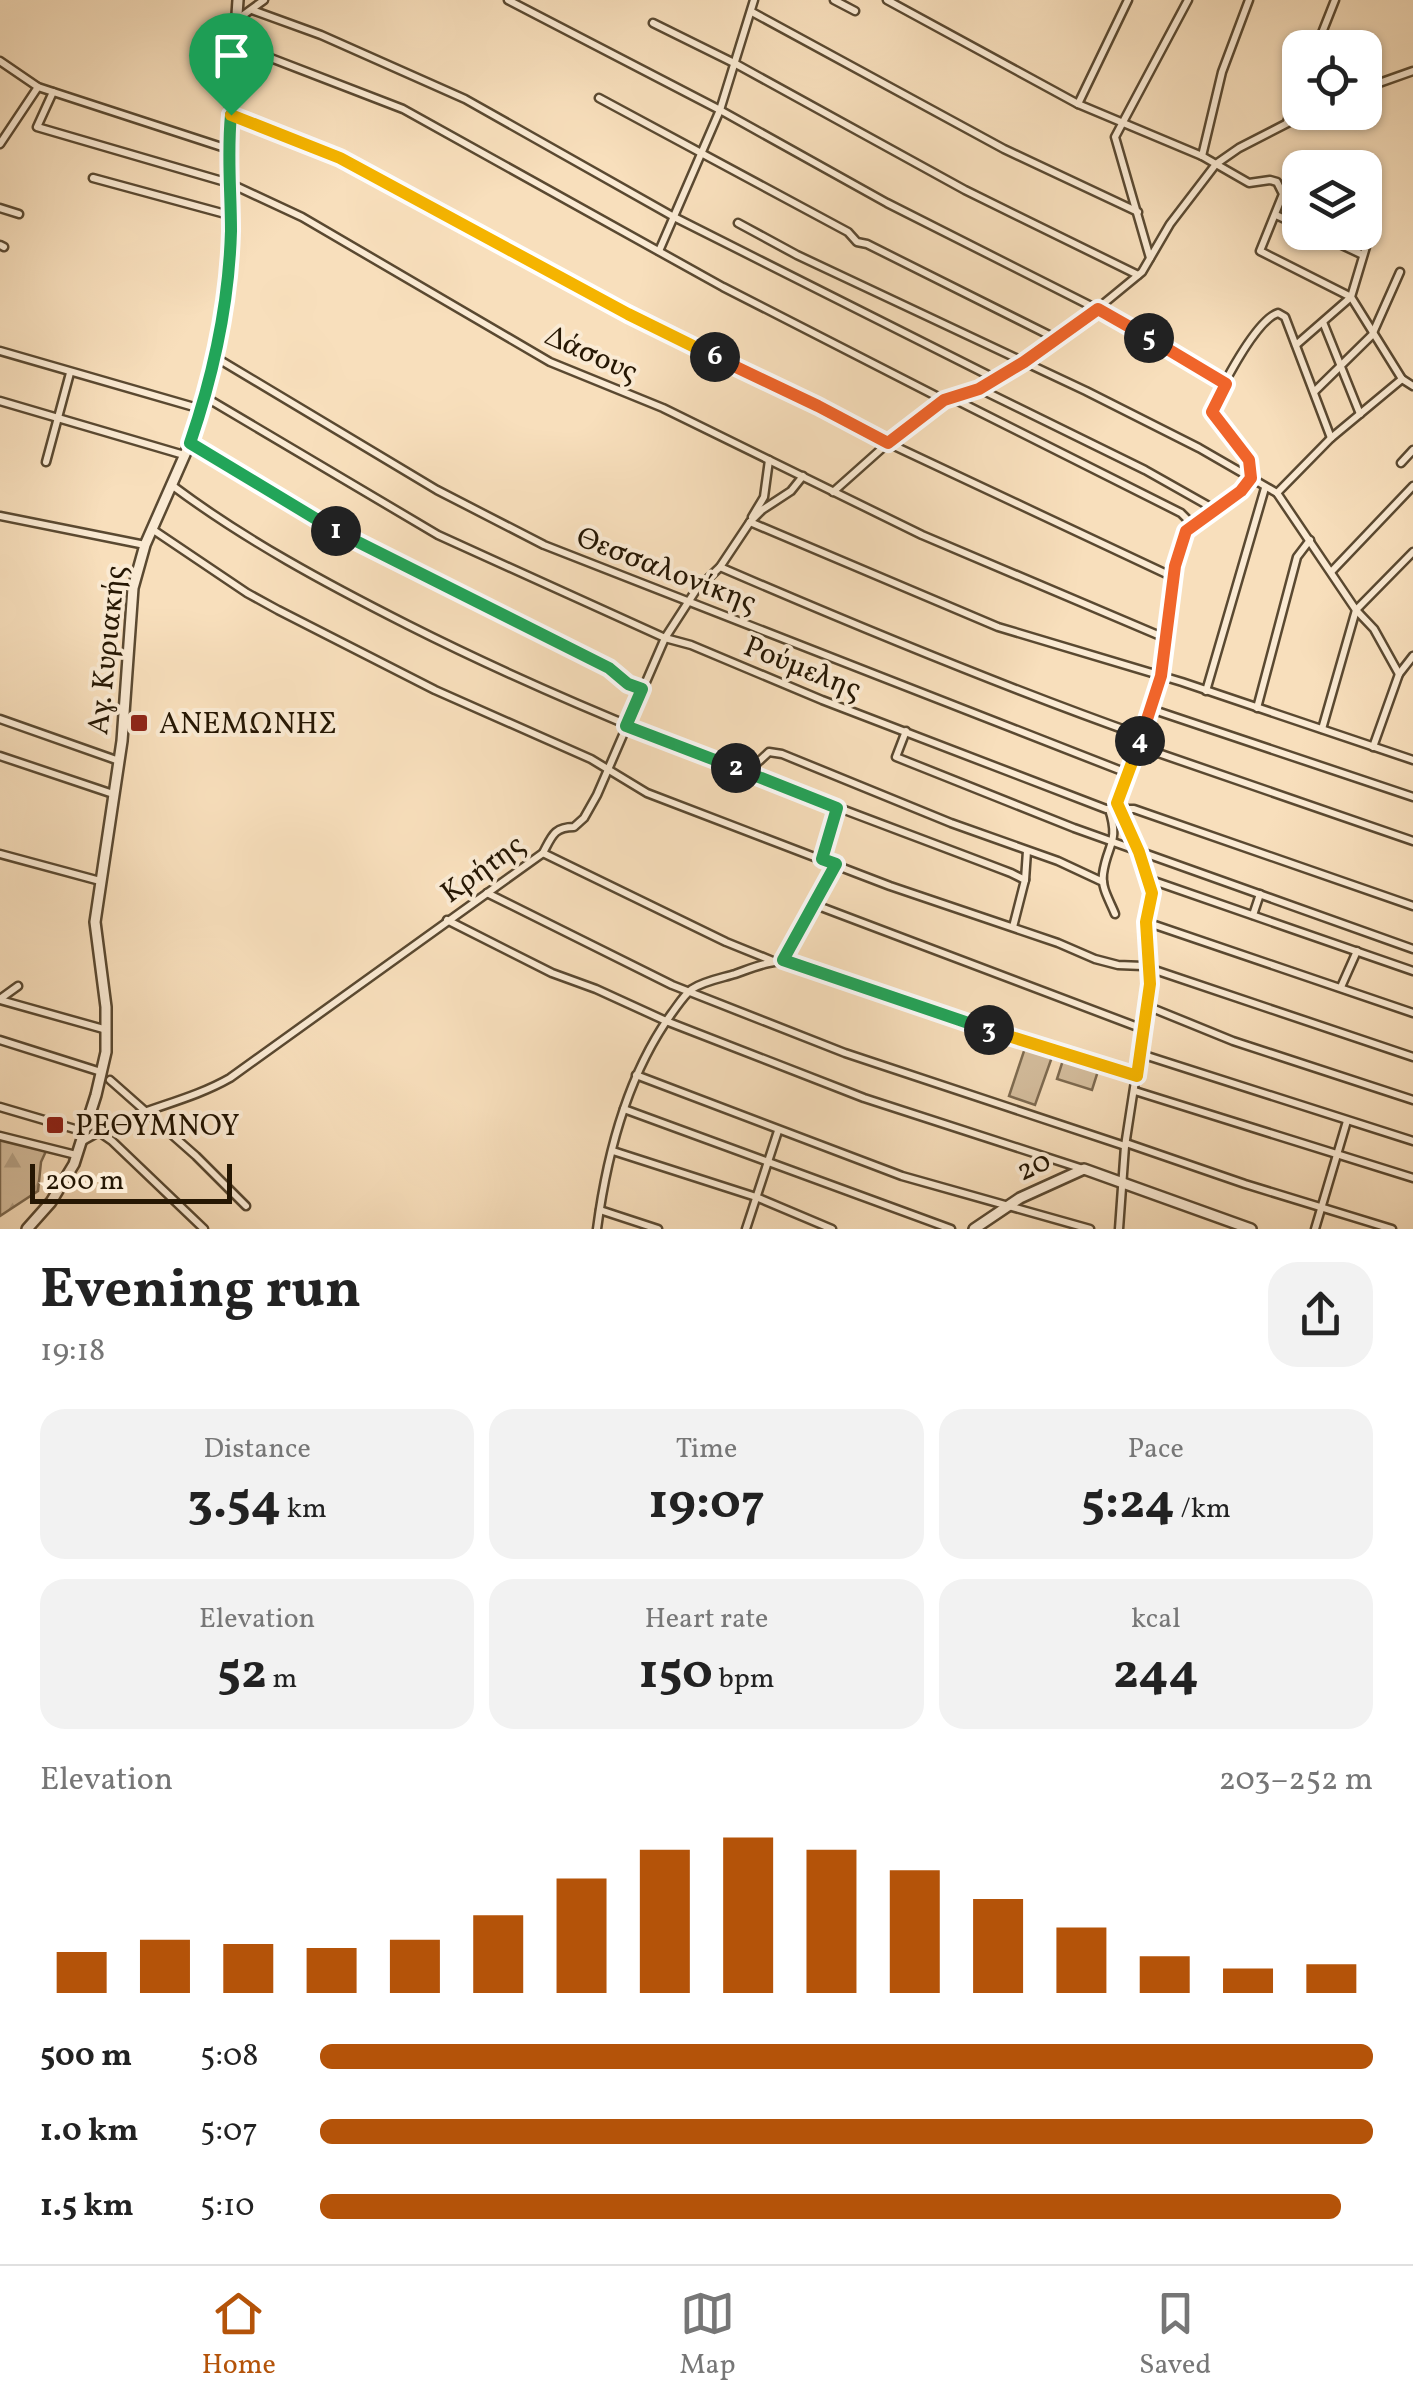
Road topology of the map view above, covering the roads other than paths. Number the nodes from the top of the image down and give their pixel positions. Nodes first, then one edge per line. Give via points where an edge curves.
1 (238, 0) edge
2 (264, 0) edge
3 (508, 0) edge
4 (754, 0) edge
5 (834, 0) edge
6 (887, 0) edge
7 (1128, 0) edge
8 (1188, 0) edge
9 (1249, 0) edge
10 (1335, 0) edge
11 (252, 10) junction
12 (856, 11) dead end
13 (752, 12) junction
14 (238, 20) junction
15 (653, 23) dead end
16 (1323, 30) edge
17 (237, 45) junction
18 (0, 61) edge
19 (736, 64) junction
20 (1413, 71) edge
21 (1382, 82) edge
22 (38, 87) junction
23 (54, 92) junction
24 (598, 98) dead end
25 (1078, 104) junction
26 (720, 110) junction
27 (231, 115) junction
28 (1122, 124) junction
29 (1282, 125) edge
30 (0, 144) edge
31 (228, 149) junction
32 (700, 154) junction
33 (1202, 156) junction
34 (1216, 164) junction
35 (92, 178) dead end
36 (229, 184) junction
37 (0, 208) edge
38 (1138, 212) junction
39 (20, 214) dead end
40 (1276, 215) junction
41 (230, 216) junction
42 (674, 217) junction
43 (1282, 218) edge
44 (738, 223) dead end
45 (1352, 250) edge
46 (1365, 250) edge
47 (659, 251) junction
48 (1363, 255) junction
49 (1150, 260) junction
50 (1400, 272) dead end
51 (1138, 276) junction
52 (1351, 297) junction
53 (1098, 309) junction
54 (1323, 322) junction
55 (1372, 335) junction
56 (1056, 338) junction
57 (1296, 345) junction
58 (0, 351) edge
59 (214, 357) junction
60 (1024, 362) junction
61 (1342, 368) junction
62 (70, 373) junction
63 (996, 378) junction
64 (1402, 379) junction
65 (1226, 384) junction
66 (1413, 386) edge
67 (979, 389) junction
68 (1315, 391) junction
69 (206, 397) junction
70 (948, 399) junction
71 (0, 401) edge
72 (202, 409) junction
73 (1360, 414) junction
74 (60, 418) junction
75 (1331, 438) junction
76 (190, 443) junction
77 (888, 443) junction
78 (1413, 450) edge
79 (186, 455) junction
80 (769, 460) junction
81 (46, 462) dead end
82 (1401, 463) dead end
83 (803, 476) junction
84 (1251, 478) junction
85 (173, 486) junction
86 (1413, 486) edge
87 (1265, 488) junction
88 (832, 492) junction
89 (1276, 493) junction
90 (1216, 510) junction
91 (0, 516) edge
92 (750, 522) junction
93 (1192, 524) junction
94 (152, 529) junction
95 (1310, 540) junction
96 (145, 545) junction
97 (1413, 552) edge
98 (720, 567) junction
99 (1332, 571) junction
100 (1174, 577) junction
101 (687, 604) junction
102 (1356, 610) junction
103 (665, 638) junction
104 (1165, 638) junction
105 (1413, 656) edge
106 (1399, 674) junction
107 (1161, 676) junction
108 (642, 689) junction
109 (1206, 691) junction
110 (1151, 708) junction
111 (1257, 708) junction
112 (0, 719) edge
113 (626, 726) junction
114 (1322, 729) junction
115 (906, 732) junction
116 (1142, 736) junction
117 (1138, 746) junction
118 (1373, 746) junction
119 (0, 756) edge
120 (1413, 760) edge
121 (119, 761) junction
122 (608, 769) junction
123 (1126, 773) junction
124 (750, 774) junction
125 (113, 794) junction
126 (1413, 797) edge
127 (837, 808) junction
128 (1114, 809) junction
129 (1413, 841) edge
130 (1114, 842) junction
131 (1027, 850) junction
132 (1139, 852) junction
133 (543, 853) junction
134 (0, 854) edge
135 (822, 859) junction
136 (836, 864) junction
137 (1025, 880) junction
138 (1150, 880) junction
139 (100, 881) junction
140 (1103, 882) junction
141 (487, 893) junction
142 (1260, 894) junction
143 (812, 904) junction
144 (1413, 906) edge
145 (1115, 914) dead end
146 (1253, 915) junction
147 (447, 920) junction
148 (1146, 922) junction
149 (1013, 927) junction
150 (1413, 950) edge
151 (1357, 951) junction
152 (780, 961) junction
153 (1149, 968) junction
154 (1413, 970) edge
155 (18, 986) dead end
156 (1341, 987) junction
157 (688, 992) junction
158 (0, 999) edge
159 (1147, 1006) junction
160 (1413, 1012) edge
161 (666, 1021) junction
162 (1143, 1029) junction
163 (107, 1030) junction
164 (0, 1040) edge
165 (1141, 1054) junction
166 (1413, 1057) edge
167 (101, 1072) junction
168 (636, 1075) junction
169 (1137, 1076) junction
170 (110, 1080) dead end
171 (1135, 1091) junction
172 (1413, 1100) edge
173 (0, 1107) edge
174 (145, 1109) junction
175 (624, 1110) junction
176 (1347, 1122) junction
177 (778, 1131) junction
178 (98, 1132) junction
179 (0, 1136) edge
180 (84, 1137) junction
181 (1413, 1141) edge
182 (1126, 1144) junction
183 (613, 1151) junction
184 (78, 1155) junction
185 (1338, 1156) junction
186 (768, 1160) junction
187 (1084, 1169) junction
188 (1413, 1178) edge
189 (1123, 1184) junction
190 (756, 1197) junction
191 (246, 1206) dead end
192 (1004, 1207) junction
193 (1322, 1209) junction
194 (600, 1210) junction
195 (27, 1229) edge
196 (204, 1229) edge
197 (597, 1229) edge
198 (658, 1229) edge
199 (746, 1229) edge
200 (832, 1229) edge
201 (951, 1229) edge
202 (974, 1229) edge
203 (1090, 1229) edge
204 (1119, 1229) edge
205 (1251, 1229) edge
206 (1316, 1229) edge
207 (1392, 1229) edge

1 - 14 street, Αγ. Κυριακής
2 - 11 street
3 - 26 street
4 - 13 street
5 - 12 street
6 - 25 street
7 - 25 street
8 - 28 street
9 - 33 street via 1222,72
10 - 16 street
11 - 14 street
11 - 42 street via 465,99
13 - 19 street
13 - 38 street via 1004,149
14 - 17 street, Αγ. Κυριακής
15 - 19 street
17 - 27 street, Αγ. Κυριακής
17 - 47 street via 403,109
18 - 22 street
19 - 26 street
19 - 51 street via 964,190
20 - 21 street
22 - 23 street
22 - 30 street
23 - 31 street
23 - 36 street, Δάσους via 37,127
24 - 32 street
25 - 28 street
26 - 32 street
26 - 53 street
27 - 31 street, Αγ. Κυριακής
27 - 77 street via 340,158 628,314
28 - 33 street
28 - 38 street via 1116,143
29 - 34 street
31 - 36 street, Αγ. Κυριακής
32 - 42 street
32 - 56 street via 857,242
33 - 34 street
34 - 40 street via 1250,182 1277,182 1284,194
34 - 49 street
35 - 41 street
36 - 41 street, Αγ. Κυριακής
36 - 80 street, Δάσους via 302,217 550,362
37 - 39 street
38 - 49 street
40 - 43 street
40 - 52 street via 1259,248 1264,254
41 - 59 street, Αγ. Κυριακής
42 - 47 street
42 - 63 street
44 - 60 street
45 - 48 street
46 - 48 street
47 - 70 street
48 - 52 street
49 - 51 street
50 - 55 street
51 - 53 street
52 - 54 street
52 - 55 street
53 - 56 street
53 - 65 street
54 - 57 street
54 - 61 street
55 - 61 street
55 - 64 street
56 - 60 street
57 - 65 street via 1285,317 1270,315
57 - 68 street
58 - 62 street
59 - 69 street, Αγ. Κυριακής
59 - 101 street, Θεσσαλονίκης via 452,498 544,545
60 - 63 street
60 - 84 street
61 - 68 street
61 - 73 street
62 - 72 street
62 - 74 street
63 - 67 street
64 - 66 street
64 - 73 street
65 - 84 street via 1213,417 1249,460
67 - 70 street
67 - 90 street
68 - 75 street
69 - 72 street, Αγ. Κυριακής
69 - 103 street, Ρούμελης via 438,535
70 - 77 street
70 - 93 street via 1181,512
71 - 74 street
72 - 76 street, Αγ. Κυριακής
73 - 75 street
74 - 79 street
74 - 81 street
75 - 89 street
76 - 79 street, Αγ. Κυριακής
76 - 108 street via 350,540
77 - 88 street
77 - 100 street
78 - 82 street
79 - 85 street, Αγ. Κυριακής
80 - 83 street, Δάσους
80 - 92 street via 764,496
83 - 88 street, Δάσους
83 - 92 street, Κρήτης
84 - 87 street
84 - 90 street
85 - 94 street, Αγ. Κυριακής
85 - 113 street via 366,604
86 - 99 street
87 - 89 street
87 - 109 street
88 - 104 street, Δάσους
89 - 95 street
90 - 93 street
91 - 96 street
92 - 98 street, Κρήτης
92 - 107 street via 998,627
93 - 100 street
94 - 96 street, Αγ. Κυριακής
94 - 122 street via 278,610
95 - 99 street
95 - 111 street via 1297,556
96 - 121 street, Αγ. Κυριακής via 129,624
97 - 102 street
98 - 101 street, Κρήτης
98 - 116 street
99 - 102 street
100 - 104 street
101 - 103 street, Κρήτης
101 - 123 street, Θεσσαλονίκης
102 - 106 street
102 - 114 street
103 - 108 street, Κρήτης
103 - 115 street, Ρούμελης
104 - 107 street
105 - 106 street
106 - 118 street
107 - 109 street
107 - 110 street
108 - 113 street, Κρήτης
109 - 111 street
110 - 116 street
110 - 126 street
111 - 114 street
112 - 121 street
113 - 122 street, Κρήτης
113 - 124 street
114 - 118 street
115 - 128 street, Ρούμελης
115 - 130 street via 896,757
116 - 117 street
117 - 123 street
117 - 129 street
118 - 120 street
119 - 125 street
121 - 125 street, Αγ. Κυριακής
122 - 133 street, Κρήτης via 584,818 554,832
122 - 135 street via 647,792
123 - 128 street
124 - 127 street
124 - 131 street via 775,752
125 - 139 street, Αγ. Κυριακής
127 - 135 street
127 - 137 street
128 - 130 street
128 - 132 street
128 - 144 street, Ρούμελης via 1134,809
130 - 132 street
130 - 140 street
131 - 137 street
131 - 140 street
132 - 138 street
132 - 142 street
133 - 141 street, Κρήτης
133 - 152 street via 726,942
134 - 139 street
135 - 136 street
136 - 143 street
136 - 149 street
137 - 149 street
138 - 146 street
138 - 148 street
139 - 163 street, Αγ. Κυριακής via 96,936
140 - 145 street
141 - 147 street, Κρήτης
141 - 157 street
142 - 146 street
142 - 150 street
143 - 152 street
143 - 162 street
146 - 151 street
147 - 161 street
147 - 174 street, Κρήτης via 230,1078
148 - 153 street
148 - 156 street
149 - 153 street via 1096,959
151 - 154 street
151 - 156 street
152 - 157 street
152 - 169 street
153 - 159 street
153 - 166 street
155 - 158 street
156 - 160 street
157 - 161 street
157 - 182 street via 930,1084
158 - 163 street
159 - 162 street
159 - 172 street
161 - 168 street
161 - 187 street via 899,1110
162 - 165 street
163 - 167 street, Αγ. Κυριακής
164 - 167 street
165 - 169 street
165 - 176 street
167 - 180 street, Αγ. Κυριακής
168 - 175 street
168 - 177 street
169 - 171 street
170 - 174 street
171 - 182 street
171 - 185 street
173 - 180 street
174 - 178 street, Κρήτης
174 - 191 street
175 - 183 street
175 - 186 street
176 - 181 street
176 - 185 street
177 - 186 street
177 - 192 street
178 - 180 street, Κρήτης
178 - 196 street
179 - 184 street
180 - 184 street, Αγ. Κυριακής
182 - 189 street
182 - 193 street
183 - 190 street
183 - 194 street
184 - 195 street, Αγ. Κυριακής
185 - 188 street
185 - 193 street
186 - 190 street
186 - 201 street
187 - 189 street
187 - 192 street, 20
189 - 204 street
189 - 205 street
190 - 199 street
190 - 200 street
192 - 202 street, 20
192 - 203 street
193 - 206 street
193 - 207 street
194 - 197 street
194 - 198 street

